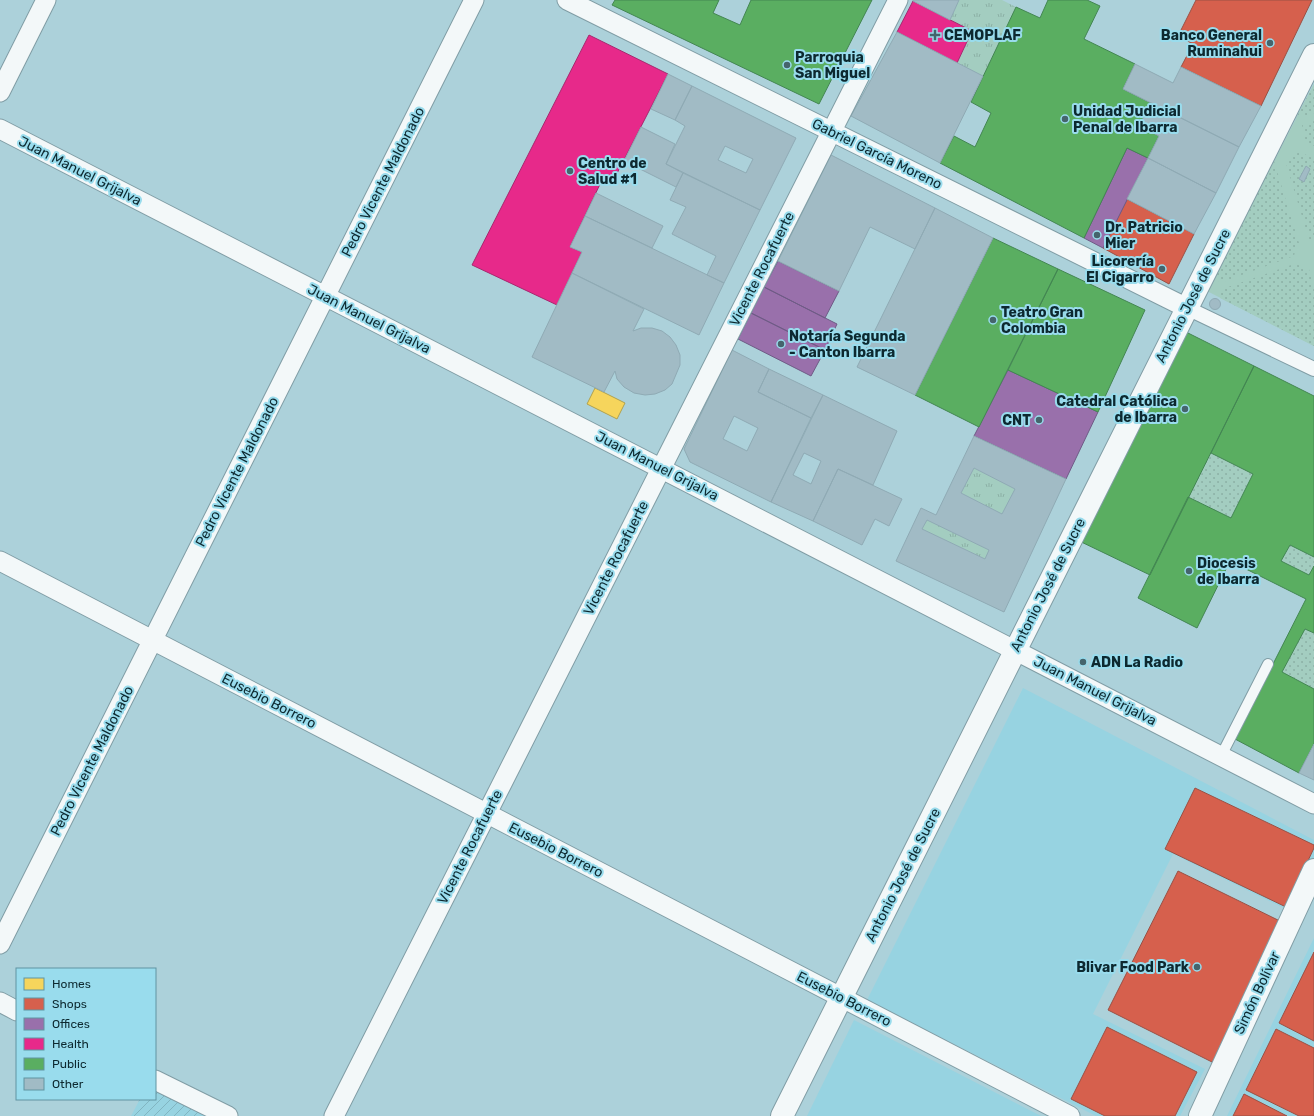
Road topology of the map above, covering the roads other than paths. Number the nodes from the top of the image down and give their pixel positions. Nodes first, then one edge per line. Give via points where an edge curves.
1 (46, 0) edge
2 (474, 0) edge
3 (567, 0) edge
4 (898, 0) edge
5 (1314, 55) edge
6 (0, 92) edge
7 (0, 129) edge
8 (831, 131) junction
9 (325, 296) junction
10 (1187, 308) junction
11 (1314, 369) edge
12 (661, 469) junction
13 (0, 562) edge
14 (152, 641) junction
15 (1015, 650) junction
16 (1268, 664) dead end
17 (1222, 756) junction
18 (1314, 804) edge
19 (487, 814) junction
20 (1314, 870) edge
21 (0, 944) edge
22 (841, 997) junction
23 (0, 1002) edge
24 (16, 1010) edge
25 (156, 1080) edge
26 (228, 1116) edge
27 (334, 1116) edge
28 (782, 1116) edge
29 (1070, 1116) edge
30 (1200, 1116) edge

1 - 6 street
2 - 9 street, Pedro Vicente Maldonado
3 - 8 street, Gabriel García Moreno
4 - 8 street, Vicente Rocafuerte
5 - 10 street, Antonio José de Sucre
7 - 9 street, Juan Manuel Grijalva
8 - 10 street, Gabriel García Moreno
8 - 12 street, Vicente Rocafuerte
9 - 12 street, Juan Manuel Grijalva
9 - 14 street, Pedro Vicente Maldonado
10 - 11 street
10 - 15 street, Antonio José de Sucre
12 - 15 street, Juan Manuel Grijalva
12 - 19 street, Vicente Rocafuerte
13 - 14 street, Eusebio Borrero
14 - 19 street, Eusebio Borrero
14 - 21 street, Pedro Vicente Maldonado
15 - 17 street, Juan Manuel Grijalva
15 - 22 street, Antonio José de Sucre
16 - 17 lane
17 - 18 street, Juan Manuel Grijalva
19 - 22 street, Eusebio Borrero
19 - 27 street, Vicente Rocafuerte
20 - 30 street, Simón Bolívar
22 - 28 street, Antonio José de Sucre
22 - 29 street, Eusebio Borrero
23 - 24 street
25 - 26 street

